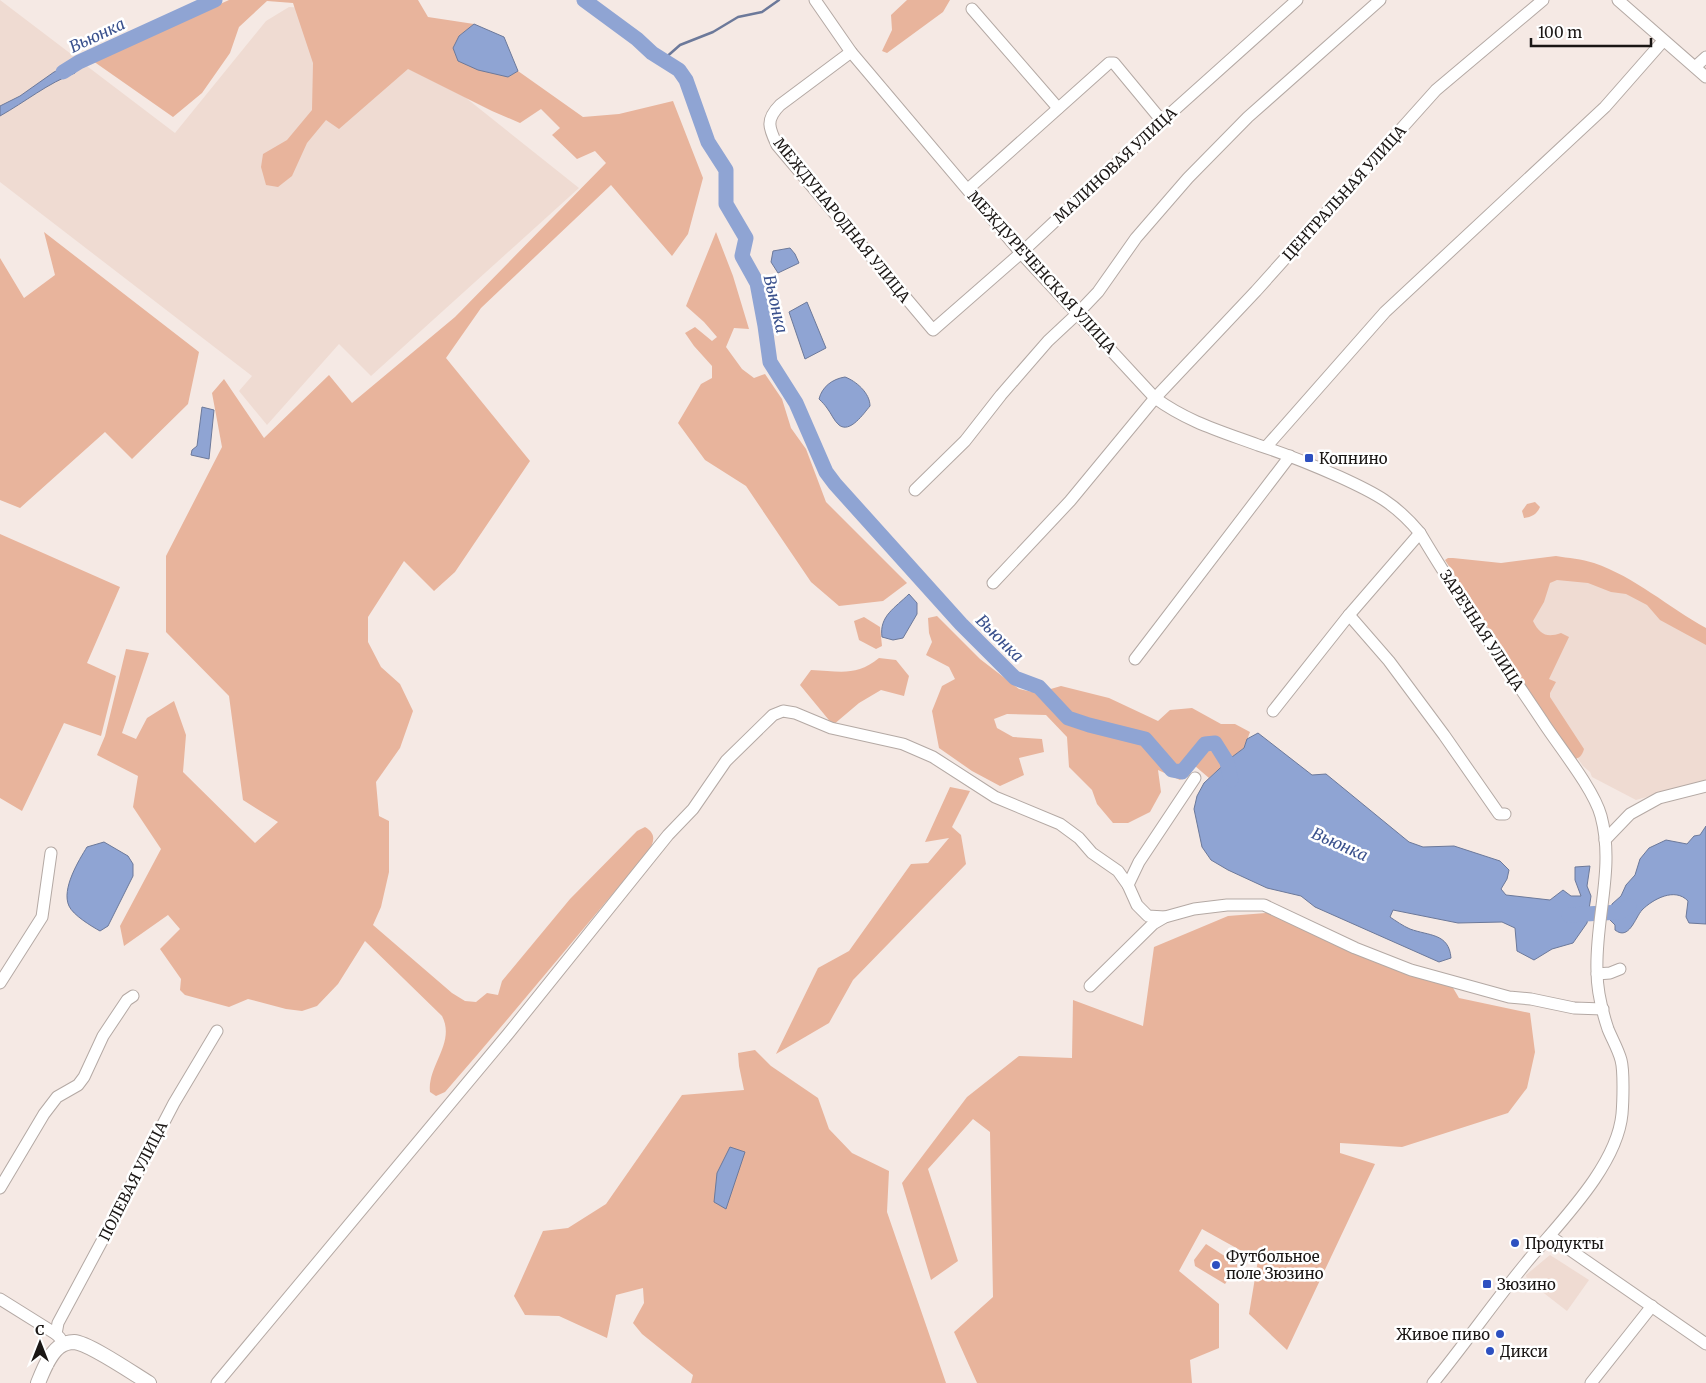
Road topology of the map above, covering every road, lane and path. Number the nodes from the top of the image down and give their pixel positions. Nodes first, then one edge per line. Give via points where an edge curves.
1 (815, 0) edge
2 (1297, 0) edge
3 (1380, 0) edge
4 (1543, 0) edge
5 (1618, 0) edge
6 (972, 9) dead end
7 (1663, 41) junction
8 (851, 52) junction
9 (1706, 58) edge
10 (1695, 67) junction
11 (1706, 77) edge
12 (1058, 108) junction
13 (1162, 121) junction
14 (968, 189) junction
15 (1021, 253) junction
16 (1078, 314) junction
17 (933, 330) joint
18 (1155, 398) junction
19 (1266, 448) junction
20 (1290, 456) junction
21 (915, 490) dead end
22 (1420, 533) junction
23 (993, 583) dead end
24 (1349, 615) junction
25 (1135, 659) dead end
26 (1273, 711) dead end
27 (1195, 778) dead end
28 (1706, 786) edge
29 (1505, 814) dead end
30 (1606, 840) junction
31 (51, 853) dead end
32 (1128, 885) junction
33 (1165, 917) junction
34 (1620, 969) dead end
35 (1597, 974) junction
36 (0, 983) edge
37 (1090, 986) dead end
38 (133, 996) dead end
39 (1603, 1008) junction
40 (217, 1031) dead end
41 (0, 1188) edge
42 (1550, 1236) junction
43 (0, 1298) edge
44 (1652, 1306) junction
45 (60, 1339) junction
46 (1706, 1344) edge
47 (38, 1383) edge
48 (149, 1383) edge
49 (217, 1383) edge
50 (1433, 1383) edge
51 (1591, 1383) edge

1 - 8 street, МЕЖДУРЕЧЕНСКАЯ УЛИЦА
2 - 13 street, МАЛИНОВАЯ УЛИЦА
3 - 16 street via 1248,117 1188,178 1136,238 1098,292
4 - 18 street, ЦЕНТРАЛЬНАЯ УЛИЦА via 1436,90
5 - 7 street
6 - 12 street
7 - 10 street
7 - 19 street via 1604,107 1384,312
8 - 14 street, МЕЖДУРЕЧЕНСКАЯ УЛИЦА
8 - 17 street, МЕЖДУНАРОДНАЯ УЛИЦА via 780,105 772,113 770,131 777,145
9 - 10 street
10 - 11 street
12 - 13 street via 1109,63 1114,63
12 - 14 street
13 - 15 street, МАЛИНОВАЯ УЛИЦА
14 - 15 street, МЕЖДУРЕЧЕНСКАЯ УЛИЦА
15 - 16 street, МЕЖДУРЕЧЕНСКАЯ УЛИЦА
15 - 17 street, МАЛИНОВАЯ УЛИЦА
16 - 18 street, МЕЖДУРЕЧЕНСКАЯ УЛИЦА
16 - 21 street via 1048,341 966,441
18 - 19 street, МЕЖДУРЕЧЕНСКАЯ УЛИЦА via 1194,422
18 - 23 street, ЦЕНТРАЛЬНАЯ УЛИЦА via 1070,501
19 - 20 street, ЗАРЕЧНАЯ УЛИЦА
20 - 22 street, ЗАРЕЧНАЯ УЛИЦА via 1374,493 1390,503
20 - 25 street
22 - 24 street
22 - 30 street, ЗАРЕЧНАЯ УЛИЦА via 1591,794 1601,814
24 - 26 street
24 - 29 street via 1389,661 1499,814
27 - 32 street via 1138,862
28 - 30 street via 1659,798 1644,806 1630,814
30 - 35 street, ЗАРЕЧНАЯ УЛИЦА via 1605,887 1597,930
31 - 36 street via 42,917
32 - 33 street via 1137,905 1148,916
32 - 49 street via 1118,871 1092,854 1079,838 1060,824 995,797 933,757 902,744 831,728 795,713 783,711 773,715 726,761 693,809 668,835 508,1034
33 - 37 street via 1153,924
33 - 39 street via 1227,905 1264,905 1355,948 1411,970 1509,997 1574,1008
34 - 35 street
35 - 39 street, ЗАРЕЧНАЯ УЛИЦА
38 - 41 street via 103,1036 78,1085 57,1097 44,1114
39 - 42 street, ЗАРЕЧНАЯ УЛИЦА via 1622,1063 1622,1115 1616,1140 1592,1183
40 - 45 street, ПОЛЕВАЯ УЛИЦА via 174,1104 58,1322
42 - 44 street
42 - 50 street, ЗАРЕЧНАЯ УЛИЦА
43 - 45 street
44 - 46 street
44 - 51 street
45 - 47 main road
45 - 48 main road via 86,1346

